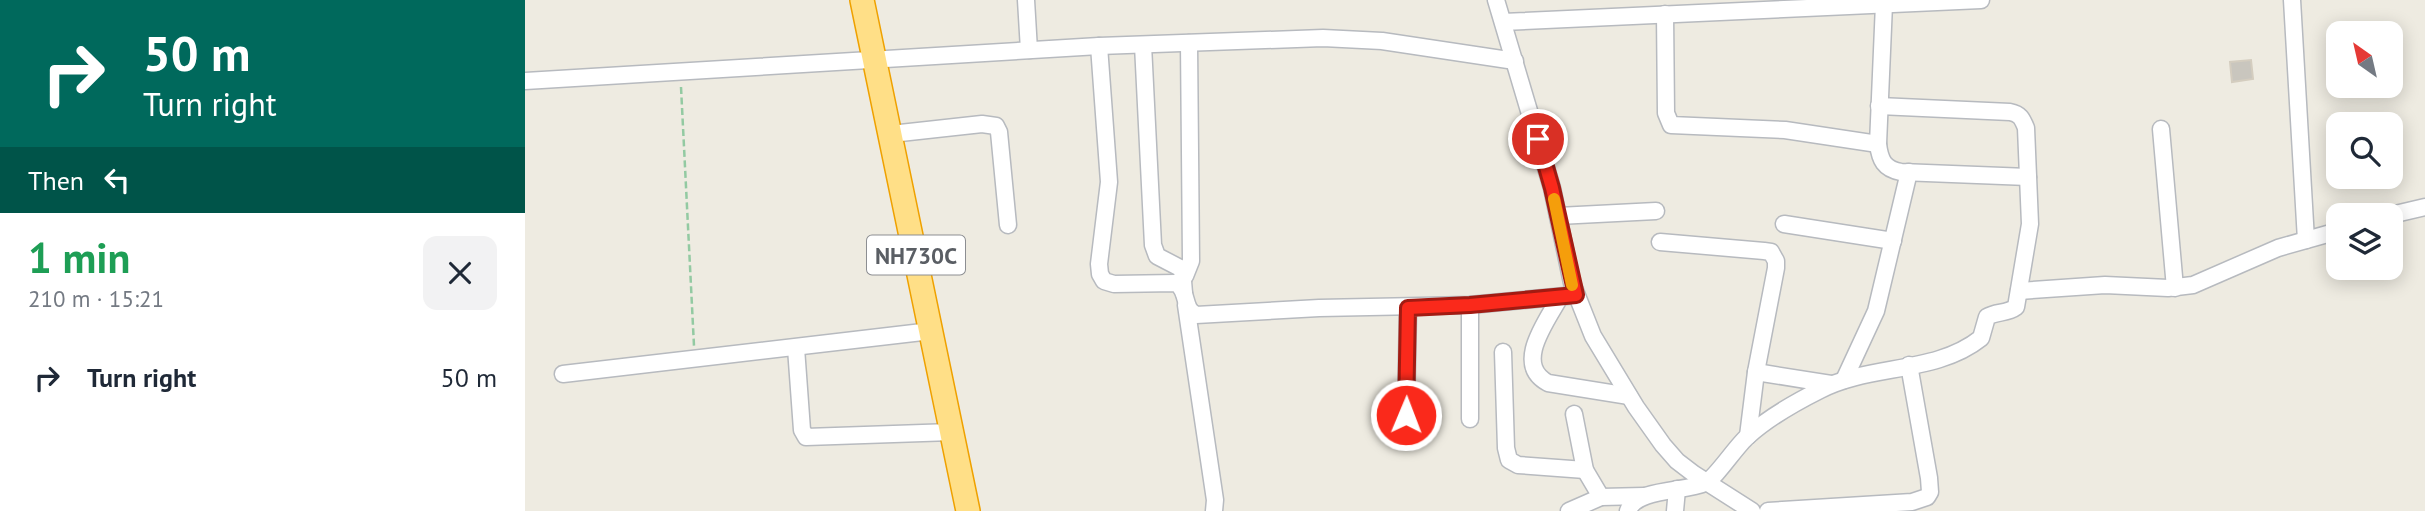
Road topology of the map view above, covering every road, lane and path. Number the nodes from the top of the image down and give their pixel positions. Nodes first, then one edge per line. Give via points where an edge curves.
1 (862, 0) edge
2 (1026, 0) edge
3 (1496, 0) edge
4 (1981, 0) edge
5 (2292, 0) edge
6 (1884, 4) junction
7 (1665, 14) junction
8 (1503, 22) junction
9 (1189, 43) junction
10 (1143, 45) junction
11 (1099, 46) junction
12 (1029, 50) junction
13 (874, 60) junction
14 (1515, 61) junction
15 (680, 73) junction
16 (525, 81) edge
17 (1879, 106) junction
18 (2161, 129) dead end
19 (891, 134) junction
20 (1878, 144) junction
21 (1909, 172) junction
22 (2028, 177) junction
23 (2425, 207) edge
24 (1656, 211) dead end
25 (2403, 212) edge
26 (1558, 216) junction
27 (1784, 224) dead end
28 (1008, 225) dead end
29 (2326, 234) edge
30 (2307, 240) junction
31 (1893, 241) junction
32 (1660, 242) dead end
33 (1185, 276) junction
34 (2175, 288) junction
35 (2019, 291) junction
36 (1568, 296) junction
37 (1185, 299) junction
38 (1470, 305) junction
39 (1408, 308) junction
40 (931, 331) junction
41 (796, 348) junction
42 (1503, 352) dead end
43 (695, 359) junction
44 (1909, 365) junction
45 (1756, 372) junction
46 (563, 374) dead end
47 (1838, 382) junction
48 (1629, 396) junction
49 (1574, 414) dead end
50 (1406, 415) dead end
51 (1469, 419) dead end
52 (952, 432) junction
53 (1748, 436) junction
54 (1585, 470) junction
55 (1707, 482) junction
56 (1677, 489) junction
57 (1646, 496) junction
58 (1601, 497) junction
59 (968, 511) edge
60 (1214, 511) edge
61 (1569, 511) edge
62 (1628, 511) edge
63 (1675, 511) edge
64 (1752, 511) edge
65 (1768, 511) edge

1 - 13 highway, NH730C
2 - 12 street
3 - 8 street
4 - 6 street
5 - 30 street
6 - 7 street
6 - 17 street
7 - 8 street
7 - 20 street via 1666,113 1671,125 1785,131
8 - 14 street
9 - 10 street
9 - 14 street via 1352,38
9 - 33 street via 1191,254
10 - 11 street
10 - 33 street via 1154,252 1179,266
11 - 12 street
11 - 37 street via 1109,182 1100,274 1114,284 1176,283
12 - 13 street
13 - 15 street
13 - 19 highway, NH730C
14 - 26 street
15 - 16 street
15 - 43 path
17 - 20 street
17 - 22 street via 2018,114 2026,128
18 - 34 street
19 - 28 street via 996,126
19 - 40 highway, NH730C
20 - 21 street via 1885,166
21 - 22 street
21 - 31 street
22 - 35 street via 2030,224
23 - 25 street
24 - 26 street
26 - 36 street
27 - 31 street
29 - 30 street
30 - 34 street
31 - 47 street via 1873,320
32 - 45 street via 1764,251 1775,256
33 - 37 street
34 - 35 street via 2105,285
35 - 44 street via 2016,307 1987,317 1981,338 1970,346
36 - 38 street
36 - 48 street
36 - 48 street via 1533,347 1535,370 1548,383
37 - 39 street via 1196,315
37 - 60 street
38 - 39 street
38 - 51 street
39 - 50 street
40 - 41 street
40 - 52 highway, NH730C
41 - 43 street
41 - 52 street via 806,437
42 - 54 street via 1509,460
43 - 46 street
44 - 47 street
44 - 65 street via 1929,478 1927,497 1912,502
45 - 47 street
45 - 53 street
47 - 53 street
48 - 55 street via 1677,461
49 - 54 street
52 - 59 highway, NH730C
53 - 55 street
54 - 58 street
55 - 56 street
55 - 64 street
56 - 57 street
56 - 63 street
57 - 58 street
57 - 62 street
58 - 61 street

